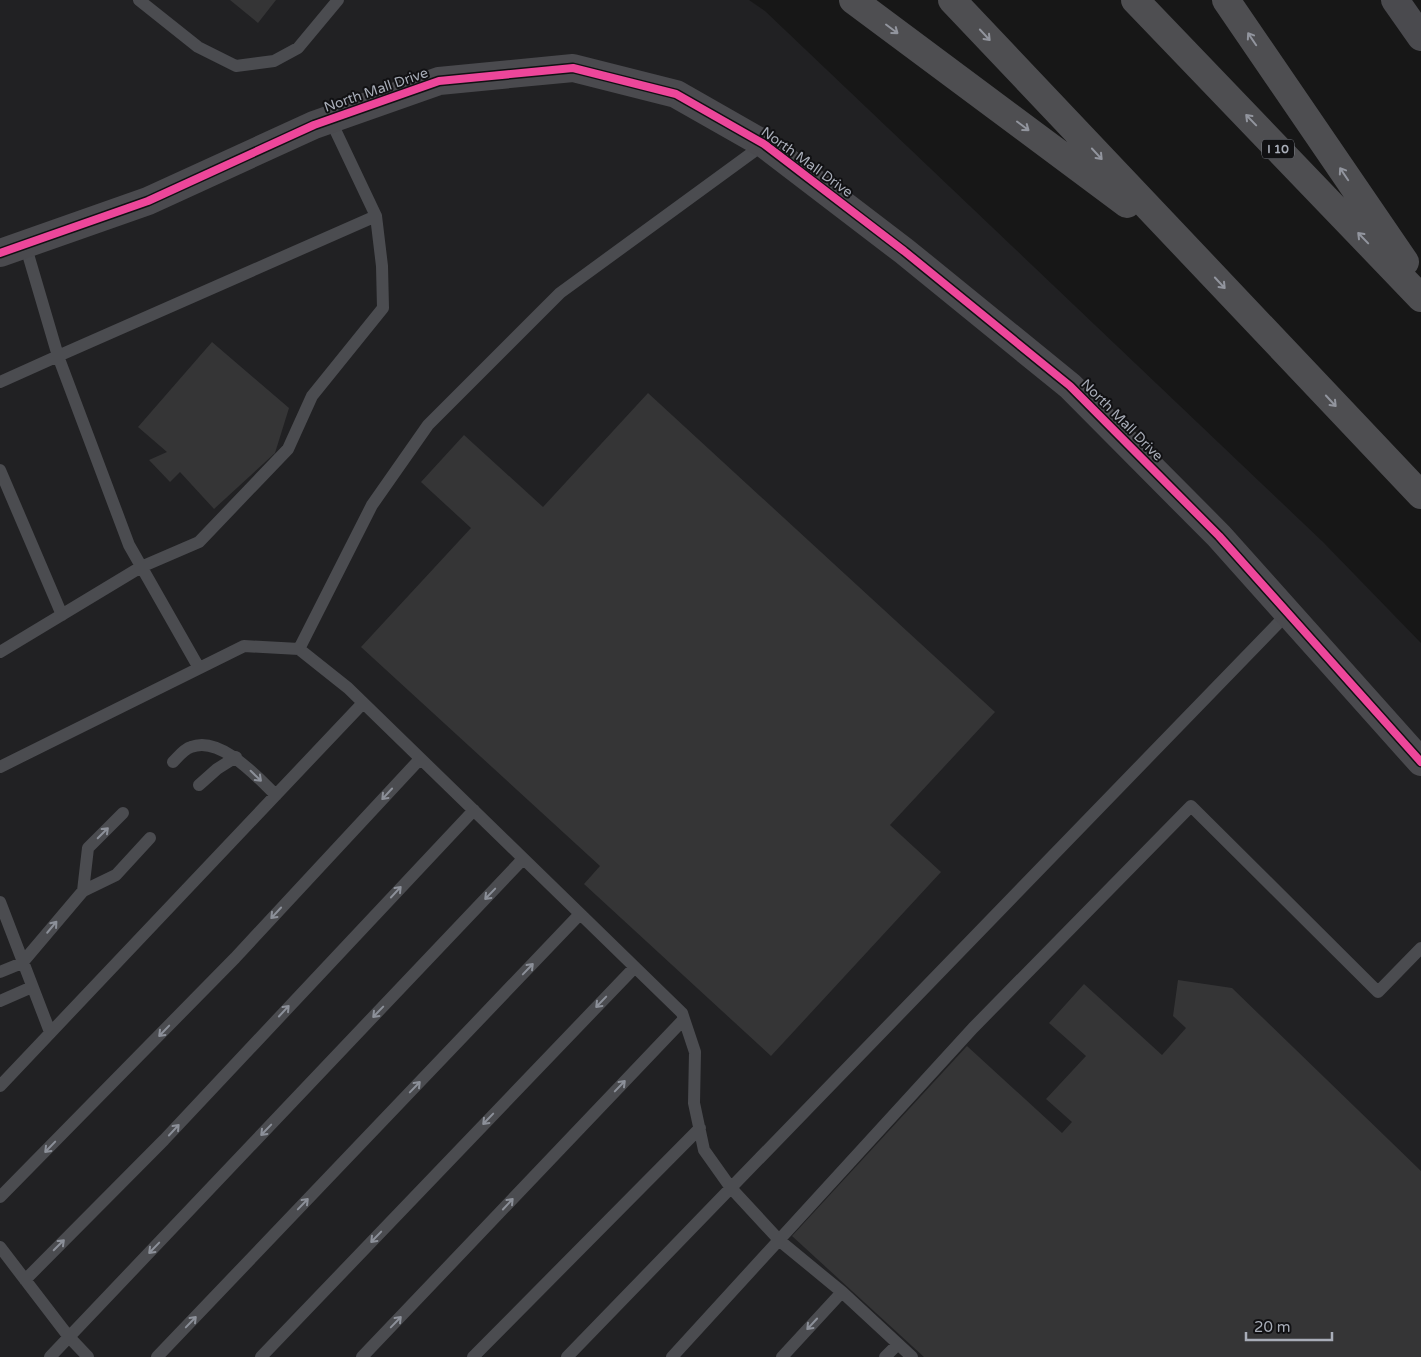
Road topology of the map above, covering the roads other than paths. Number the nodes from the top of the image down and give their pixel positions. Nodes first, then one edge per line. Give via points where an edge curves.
1 (139, 0) edge
2 (338, 0) edge
3 (853, 0) edge
4 (952, 0) edge
5 (1135, 0) edge
6 (1226, 0) edge
7 (1395, 0) edge
8 (1421, 38) edge
9 (330, 119) junction
10 (764, 144) junction
11 (376, 216) junction
12 (1186, 248) junction
13 (12, 249) edge
14 (1421, 286) edge
15 (1421, 298) edge
16 (58, 356) junction
17 (0, 382) edge
18 (0, 470) edge
19 (1421, 495) edge
20 (141, 567) junction
21 (1288, 613) junction
22 (62, 614) junction
23 (299, 649) junction
24 (0, 652) edge
25 (199, 668) junction
26 (363, 703) junction
27 (236, 757) junction
28 (420, 759) junction
29 (173, 762) dead end
30 (1421, 762) edge
31 (0, 767) edge
32 (199, 785) dead end
33 (276, 795) junction
34 (474, 810) junction
35 (123, 813) dead end
36 (150, 838) dead end
37 (523, 859) junction
38 (83, 891) junction
39 (0, 902) edge
40 (580, 914) junction
41 (5, 933) edge
42 (1421, 948) edge
43 (22, 963) junction
44 (635, 967) junction
45 (0, 972) edge
46 (32, 987) junction
47 (0, 1001) edge
48 (684, 1019) junction
49 (50, 1032) junction
50 (0, 1086) edge
51 (700, 1128) junction
52 (732, 1188) junction
53 (0, 1197) edge
54 (780, 1241) junction
55 (0, 1247) edge
56 (25, 1280) junction
57 (842, 1292) junction
58 (70, 1337) junction
59 (898, 1344) junction
60 (50, 1357) edge
61 (88, 1357) edge
62 (157, 1357) edge
63 (261, 1357) edge
64 (362, 1357) edge
65 (473, 1357) edge
66 (568, 1357) edge
67 (672, 1357) edge
68 (782, 1357) edge
69 (885, 1357) edge
70 (912, 1357) edge

1 - 2 lane via 198,47 236,66 274,61 298,48
3 -> 12 highway
4 -> 12 highway
15 -> 5 highway, I 10
14 -> 6 highway
7 - 8 street
9 - 10 street, North Mall Drive via 439,81 573,68 676,94
9 - 11 lane
9 - 13 street, North Mall Drive via 148,201
10 - 21 street, North Mall Drive via 904,251 1070,386 1220,536
10 - 23 lane via 560,293 428,425 372,505
11 - 16 lane
11 - 20 lane via 383,308 312,396 288,450 199,542
12 -> 19 highway
13 - 16 lane
16 - 17 lane
16 - 20 lane via 129,545
18 - 22 lane
20 - 22 lane
20 - 25 lane
21 - 30 street, North Mall Drive
21 - 52 lane
22 - 24 lane
23 - 25 lane via 244,646
23 - 26 lane
25 - 31 lane
26 - 28 lane
26 - 33 lane
27 - 29 lane via 202,744 189,747
27 - 32 lane via 217,768
27 -> 33 lane
28 - 34 lane
28 -> 53 lane via 235,958
33 - 49 lane
34 - 37 lane
56 -> 34 lane via 164,1140
38 -> 35 lane via 88,848
36 - 38 lane via 116,875
37 - 40 lane
37 -> 58 lane
43 -> 38 lane
39 - 41 lane
40 - 44 lane
62 -> 40 lane
41 - 43 lane
42 - 54 lane via 1378,992 1191,806 973,1028
43 - 45 lane
43 - 46 lane
44 - 48 lane via 682,1013
44 -> 63 lane
46 - 47 lane
46 - 49 lane
48 - 51 lane via 695,1052 694,1104
64 -> 48 lane
49 - 50 lane
51 - 52 lane via 704,1150
51 - 65 lane
52 - 54 lane
52 - 66 lane
54 - 57 lane
54 - 67 lane
55 - 56 lane
56 - 58 lane
57 - 59 lane
57 -> 68 lane
58 - 60 lane
58 - 61 lane
59 - 69 lane
59 - 70 lane

